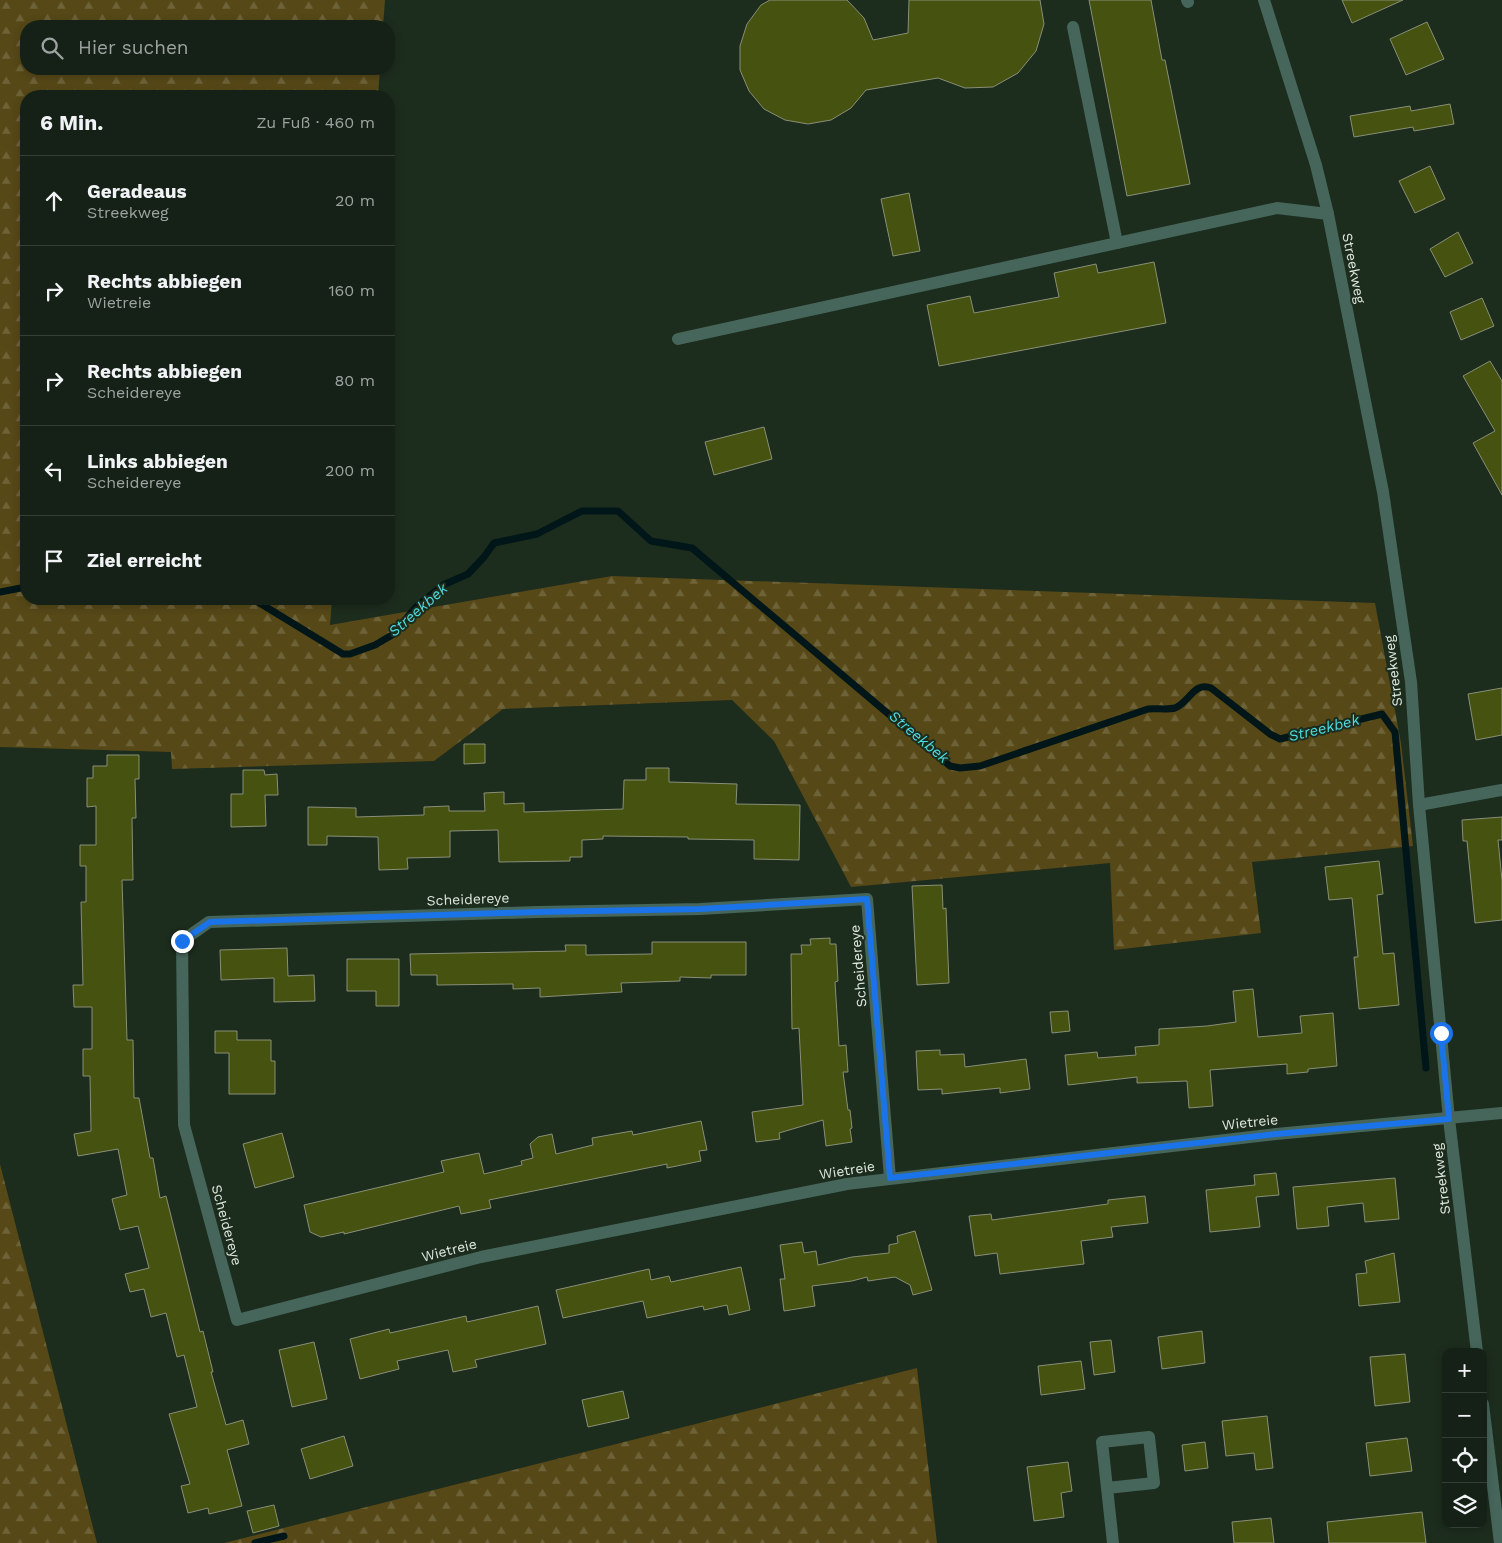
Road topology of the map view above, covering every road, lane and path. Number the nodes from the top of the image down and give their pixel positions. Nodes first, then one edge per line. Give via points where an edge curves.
1 (1264, 0) edge
2 (1073, 27) dead end
3 (1328, 214) junction
4 (1117, 243) junction
5 (678, 339) dead end
6 (1502, 790) edge
7 (1419, 805) junction
8 (1502, 1113) edge
9 (1449, 1119) junction
10 (890, 1178) junction
11 (238, 1320) joint
12 (1477, 1348) edge
13 (1487, 1437) edge
14 (1107, 1488) junction
15 (1113, 1543) edge
16 (1500, 1543) edge

1 - 3 street, Streekweg via 1316,165
2 - 4 street
3 - 4 street via 1277,208
3 - 7 street, Streekweg via 1383,492 1411,682
4 - 5 street
6 - 7 street
7 - 9 street, Streekweg
8 - 9 street, Wietreie
9 - 10 street, Wietreie via 1276,1134
9 - 12 street, Streekweg
10 - 11 street, Wietreie via 481,1257
10 - 11 street, Scheidereye via 867,899 700,909 210,922 182,941 184,1125
13 - 16 street
14 - 14 street via 1102,1442 1149,1436 1154,1482
14 - 15 street

